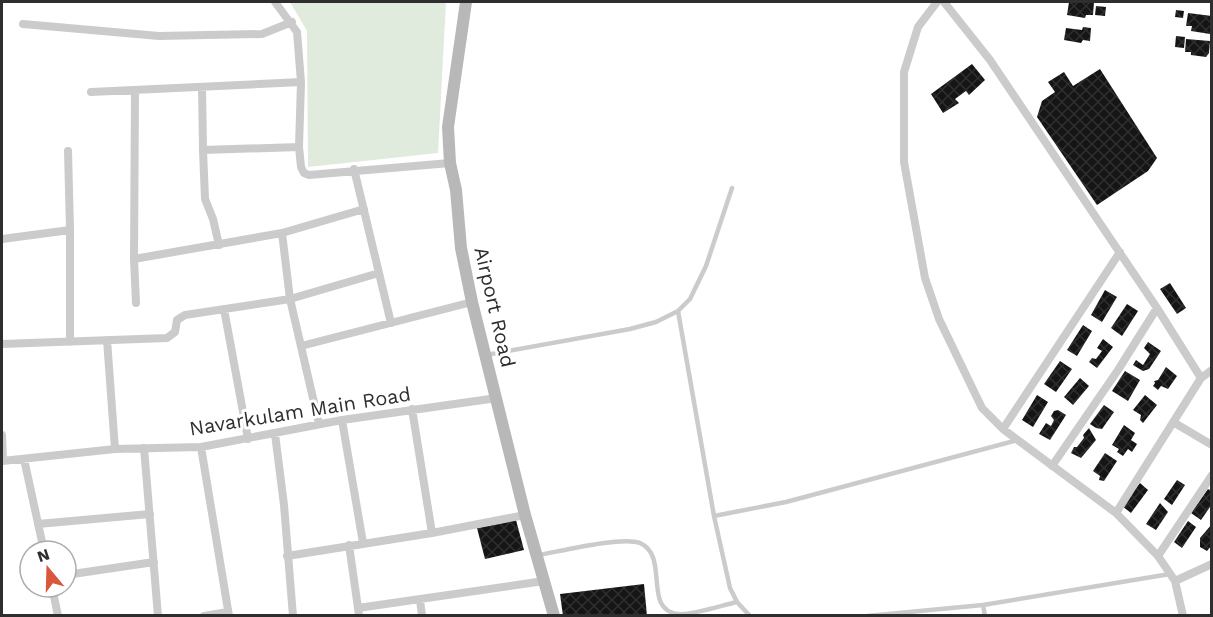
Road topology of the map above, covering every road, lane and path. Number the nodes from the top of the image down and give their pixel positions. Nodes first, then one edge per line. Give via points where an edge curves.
1 (466, 2) edge
2 (937, 2) edge
3 (944, 2) edge
4 (276, 4) edge
5 (292, 22) junction
6 (23, 24) dead end
7 (301, 82) junction
8 (202, 87) junction
9 (135, 90) junction
10 (91, 92) dead end
11 (299, 147) junction
12 (203, 150) junction
13 (68, 151) dead end
14 (450, 162) junction
15 (354, 169) junction
16 (732, 188) dead end
17 (364, 209) junction
18 (70, 230) junction
19 (282, 233) junction
20 (2, 239) edge
21 (219, 245) junction
22 (1120, 252) junction
23 (134, 259) junction
24 (380, 273) junction
25 (291, 299) junction
26 (472, 302) junction
27 (136, 303) dead end
28 (1157, 308) junction
29 (224, 309) junction
30 (678, 311) junction
31 (391, 323) junction
32 (107, 340) junction
33 (70, 342) junction
34 (2, 344) edge
35 (302, 346) junction
36 (486, 354) junction
37 (1212, 370) edge
38 (1201, 378) junction
39 (497, 398) junction
40 (412, 409) junction
41 (342, 420) junction
42 (1173, 422) junction
43 (319, 424) junction
44 (1003, 429) junction
45 (275, 434) junction
46 (2, 435) edge
47 (248, 439) junction
48 (1018, 441) junction
49 (1212, 444) edge
50 (201, 447) junction
51 (144, 448) junction
52 (115, 449) junction
53 (24, 459) junction
54 (2, 461) edge
55 (1052, 466) junction
56 (1212, 475) edge
57 (1116, 513) junction
58 (150, 514) junction
59 (525, 515) junction
60 (714, 516) junction
61 (38, 524) junction
62 (432, 533) junction
63 (41, 539) edge
64 (363, 543) junction
65 (349, 545) junction
66 (536, 555) junction
67 (287, 556) junction
68 (1158, 556) junction
69 (154, 562) junction
70 (1210, 566) edge
71 (78, 573) edge
72 (1173, 578) junction
73 (544, 581) junction
74 (55, 599) edge
75 (420, 600) junction
76 (737, 602) junction
77 (983, 605) junction
78 (358, 612) edge
79 (228, 614) edge
80 (903, 614) edge
81 (58, 615) edge
82 (158, 615) edge
83 (204, 615) edge
84 (293, 615) edge
85 (422, 615) edge
86 (554, 615) edge
87 (750, 615) edge
88 (867, 615) edge
89 (985, 615) edge
90 (1183, 615) edge

1 - 14 street, Airport Road via 448,127
2 - 44 street via 918,27 904,72 903,162 925,278 939,319 982,408
3 - 22 street via 990,60
4 - 5 street
5 - 6 street via 262,34 159,36
5 - 7 street via 297,32
7 - 8 street
7 - 11 street
8 - 9 street
8 - 12 street
9 - 10 street
9 - 23 street
11 - 12 street
11 - 15 street via 301,167 309,175
12 - 21 street via 205,199
13 - 18 street
14 - 15 street
14 - 26 street, Airport Road
15 - 17 street
16 - 30 lane via 706,266 690,299
17 - 19 street
17 - 24 street
18 - 20 street
18 - 33 street
19 - 21 street
19 - 25 street
21 - 23 street
22 - 28 street
22 - 44 street
23 - 27 street
24 - 25 street
24 - 31 street
25 - 29 street
25 - 35 street
26 - 31 street
26 - 36 street, Airport Road
28 - 38 street
28 - 55 street
29 - 32 street via 185,315 177,320 175,333 167,338
29 - 47 street
30 - 36 lane via 630,329
30 - 60 lane
31 - 35 street
32 - 33 street
32 - 52 street
33 - 34 street
35 - 43 street
36 - 39 street, Airport Road
37 - 38 street
38 - 42 street
39 - 40 street, Navarkulam Main Road
39 - 59 street, Airport Road
40 - 41 street, Navarkulam Main Road
40 - 62 street
41 - 43 street, Navarkulam Main Road
41 - 64 street
42 - 49 street
42 - 57 street
43 - 45 street, Navarkulam Main Road
44 - 48 street
45 - 47 street, Navarkulam Main Road
45 - 67 street
46 - 54 street
47 - 50 street, Navarkulam Main Road
48 - 55 street
48 - 60 lane via 786,502
50 - 51 street, Navarkulam Main Road
50 - 79 street
51 - 52 street, Navarkulam Main Road
51 - 58 street
52 - 53 street, Navarkulam Main Road
53 - 54 street, Navarkulam Main Road
53 - 61 street
55 - 57 street
56 - 68 street
57 - 68 street
58 - 61 street
58 - 69 street
59 - 62 street
59 - 66 street, Airport Road
60 - 76 lane via 730,588
61 - 63 street
62 - 64 street
64 - 65 street
65 - 67 street
65 - 78 street
66 - 73 street, Airport Road
66 - 76 lane via 624,541 639,543 650,550 660,605 668,612 680,615
67 - 84 street
68 - 72 street
69 - 71 street
69 - 82 street
70 - 72 street
72 - 77 lane
72 - 90 street
73 - 75 street
73 - 86 street, Airport Road
74 - 81 street
75 - 78 street
75 - 85 street
76 - 87 lane
77 - 80 lane
77 - 89 lane
79 - 83 street
80 - 88 lane

